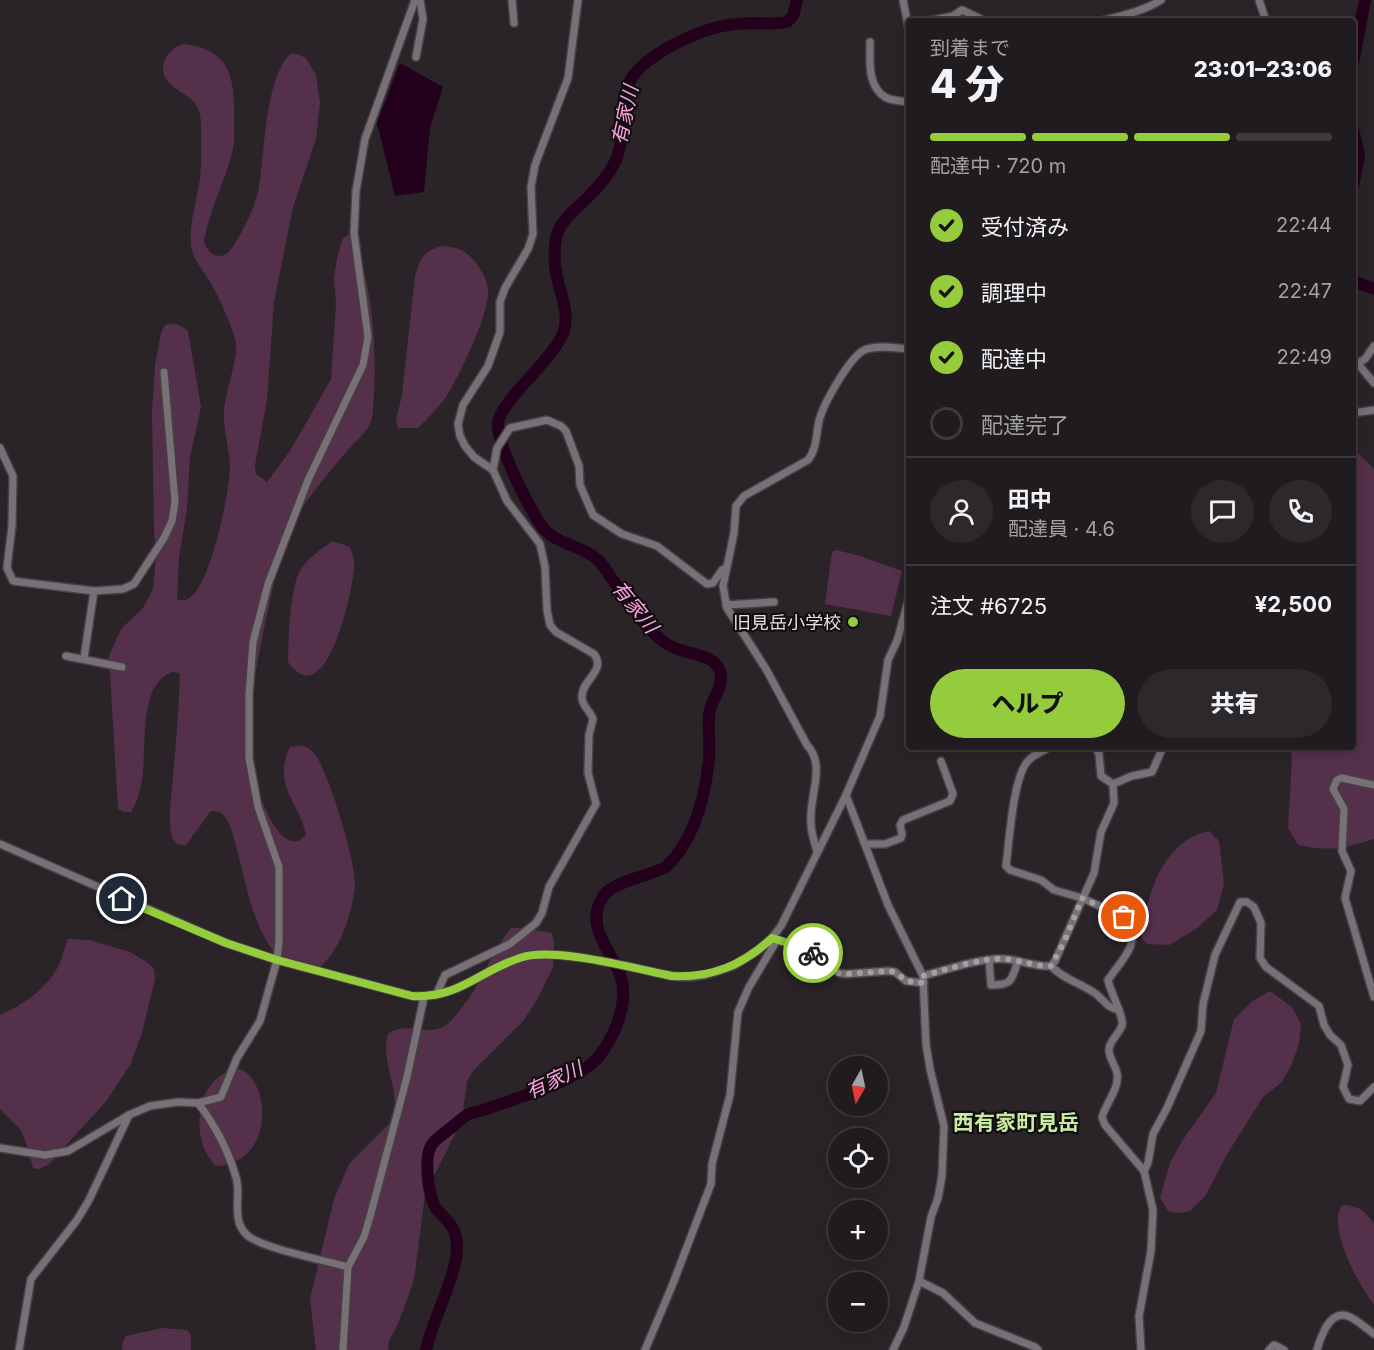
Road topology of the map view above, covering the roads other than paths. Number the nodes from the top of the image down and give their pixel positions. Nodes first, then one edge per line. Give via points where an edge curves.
1 (415, 0) edge
2 (420, 0) edge
3 (512, 0) edge
4 (578, 0) edge
5 (903, 0) edge
6 (1161, 0) edge
7 (1259, 0) edge
8 (907, 18) edge
9 (943, 18) edge
10 (979, 18) edge
11 (1126, 18) edge
12 (1265, 18) edge
13 (514, 23) dead end
14 (870, 42) dead end
15 (416, 57) dead end
16 (906, 102) edge
17 (1374, 346) edge
18 (906, 349) edge
19 (1356, 364) edge
20 (1356, 366) edge
21 (164, 372) dead end
22 (1374, 383) edge
23 (1372, 410) edge
24 (1356, 413) edge
25 (0, 448) edge
26 (493, 470) junction
27 (4, 567) edge
28 (726, 568) junction
29 (94, 591) junction
30 (774, 602) dead end
31 (726, 605) junction
32 (906, 609) edge
33 (66, 656) dead end
34 (84, 658) junction
35 (122, 666) dead end
36 (1044, 750) edge
37 (1097, 750) edge
38 (1162, 750) edge
39 (942, 761) dead end
40 (1113, 784) junction
41 (1374, 785) edge
42 (846, 795) junction
43 (0, 844) edge
44 (865, 844) junction
45 (817, 852) junction
46 (1082, 898) junction
47 (775, 939) junction
48 (510, 944) junction
49 (277, 960) junction
50 (988, 960) junction
51 (512, 961) junction
52 (1018, 961) junction
53 (1051, 966) junction
54 (923, 979) junction
55 (436, 995) junction
56 (424, 997) junction
57 (1374, 997) edge
58 (1119, 1010) junction
59 (1374, 1087) edge
60 (198, 1103) junction
61 (129, 1115) junction
62 (0, 1148) edge
63 (1144, 1171) junction
64 (348, 1267) junction
65 (918, 1281) junction
66 (1374, 1334) edge
67 (19, 1350) edge
68 (343, 1350) edge
69 (645, 1350) edge
70 (893, 1350) edge
71 (1038, 1350) edge
72 (1141, 1350) edge
73 (1269, 1350) edge
74 (1284, 1350) edge
75 (1317, 1350) edge

1 - 49 street via 365,139 356,191 354,233 368,337 363,364 308,480 268,584 253,642 249,758 258,807 279,867
2 - 15 street via 423,19
3 - 13 street
4 - 26 street via 568,78 535,165 531,187 533,234 500,302 500,332 488,366 463,405 458,424 465,446
5 - 8 street
6 - 11 street
7 - 12 street
9 - 10 street via 962,10
14 - 16 street via 871,76 880,93
17 - 19 street
18 - 28 street via 866,349 850,363 825,405 814,451 808,460 736,506
20 - 22 street
21 - 29 street via 175,489 172,521 134,584 123,589
23 - 24 street
25 - 27 street via 13,477 12,526
26 - 28 street via 506,432 515,426 547,420 566,431 579,466 586,502 599,520 622,534 657,546 707,584 713,584
26 - 48 street via 507,501 540,544 550,625 594,654 599,662 582,698 593,719 587,756 596,804 549,887 536,924
27 - 29 street via 13,580
28 - 31 street
29 - 34 street
30 - 31 street
31 - 45 street via 814,754 811,824
32 - 42 street via 888,660 880,716
33 - 34 street
34 - 35 street
36 - 46 street via 1025,764 1014,796 1006,866 1041,880 1054,890
37 - 40 street via 1100,773
38 - 40 street via 1152,772
39 - 44 street via 953,794 950,801 903,820 901,838 885,844
40 - 46 street via 1113,804 1101,832 1094,873
41 - 57 street via 1342,778 1333,789 1344,809 1342,851 1351,871 1345,898
42 - 44 street
42 - 45 street
43 - 49 street via 177,923
44 - 54 street
45 - 47 street
46 - 53 street
46 - 58 street via 1130,921 1134,933 1132,945 1108,980
47 - 51 street via 722,971 688,977 538,954
47 - 54 street via 809,950 838,973 888,971 906,981
47 - 69 street via 738,1012 730,1095 712,1164 711,1184
48 - 51 street
48 - 55 street via 446,975
49 - 56 street
49 - 60 street via 261,1021 237,1058 220,1097
50 - 52 street
50 - 52 street via 991,985 1005,985 1011,980
50 - 54 street
51 - 55 street via 457,989
52 - 53 street
53 - 58 street via 1059,975
54 - 65 street via 926,1044 945,1144 940,1187
55 - 56 street
56 - 64 street via 364,1238
58 - 63 street via 1122,1026 1109,1053 1117,1075 1115,1090 1102,1117
59 - 63 street via 1360,1101 1349,1099 1343,1087 1348,1065 1341,1046 1324,1025 1319,1006 1266,966 1260,958 1261,923 1254,907 1240,902 1215,955 1201,1031 1153,1134
60 - 61 street via 150,1106
60 - 64 street via 214,1124 237,1179 237,1215 248,1236
61 - 62 street via 68,1151 45,1155
61 - 67 street via 89,1200 31,1279
63 - 72 street via 1153,1210 1151,1251 1139,1316
64 - 68 street
65 - 70 street
65 - 71 street via 943,1293 975,1323
66 - 75 street via 1341,1314 1332,1318
73 - 74 street via 1274,1346

